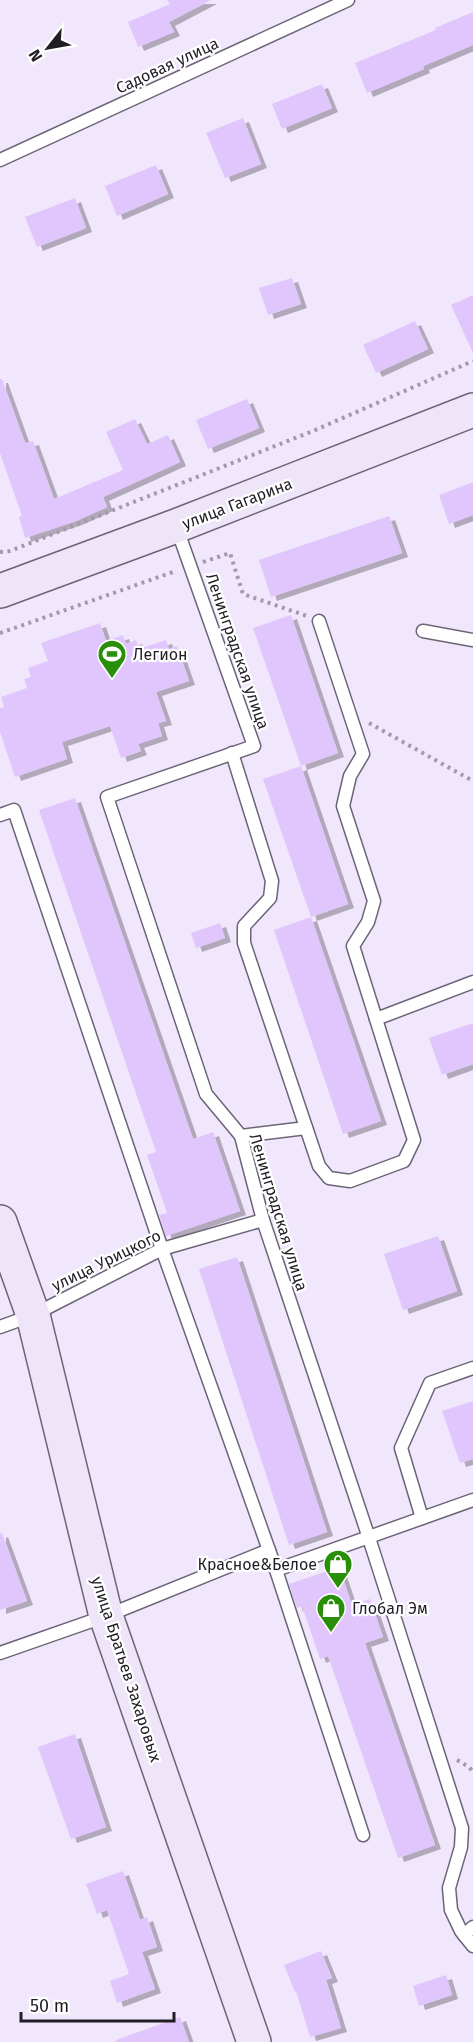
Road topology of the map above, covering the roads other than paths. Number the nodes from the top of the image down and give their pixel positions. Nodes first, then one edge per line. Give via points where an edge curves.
1 (348, 0) edge
2 (0, 160) edge
3 (473, 410) edge
4 (176, 526) junction
5 (0, 591) edge
6 (319, 621) road end
7 (423, 631) dead end
8 (473, 640) edge
9 (232, 753) junction
10 (0, 814) edge
11 (473, 982) edge
12 (376, 1018) junction
13 (306, 1128) junction
14 (240, 1136) junction
15 (263, 1220) junction
16 (0, 1222) edge
17 (162, 1249) junction
18 (33, 1315) junction
19 (0, 1327) edge
20 (473, 1368) edge
21 (473, 1500) edge
22 (422, 1518) junction
23 (369, 1538) junction
24 (269, 1550) junction
25 (276, 1570) junction
26 (106, 1616) junction
27 (0, 1653) edge
28 (363, 1835) dead end
29 (469, 1931) edge
30 (473, 1946) edge
31 (254, 2042) edge

1 - 2 lane, Садовая улица
3 - 4 main road, улица Гагарина
4 - 5 main road, улица Гагарина
4 - 9 lane, Ленинградская улица via 254,746
6 - 12 lane via 363,754 350,776 343,806 374,901 368,922 353,946
7 - 8 lane
9 - 13 lane via 272,881 270,898 244,926 244,943
9 - 14 lane, Ленинградская улица via 107,797 206,1094
10 - 17 lane via 14,810
11 - 12 lane
12 - 13 lane via 414,1140 404,1161 350,1181 329,1178 319,1167
13 - 14 lane
14 - 15 lane, Ленинградская улица
15 - 17 lane, улица Урицкого
15 - 23 lane, Ленинградская улица
16 - 18 main road, улица Братьев Захаровых
17 - 18 lane, улица Урицкого
17 - 24 lane
18 - 19 lane, улица Урицкого
18 - 26 main road, улица Братьев Захаровых
20 - 22 lane via 430,1383 401,1448
21 - 22 lane
22 - 23 lane
23 - 25 lane
23 - 29 lane, Ленинградская улица via 462,1828 461,1847 449,1888 451,1910
24 - 25 lane
24 - 26 lane
25 - 28 lane
26 - 27 lane
26 - 31 main road, улица Братьев Захаровых
29 - 30 lane, Ленинградская улица

